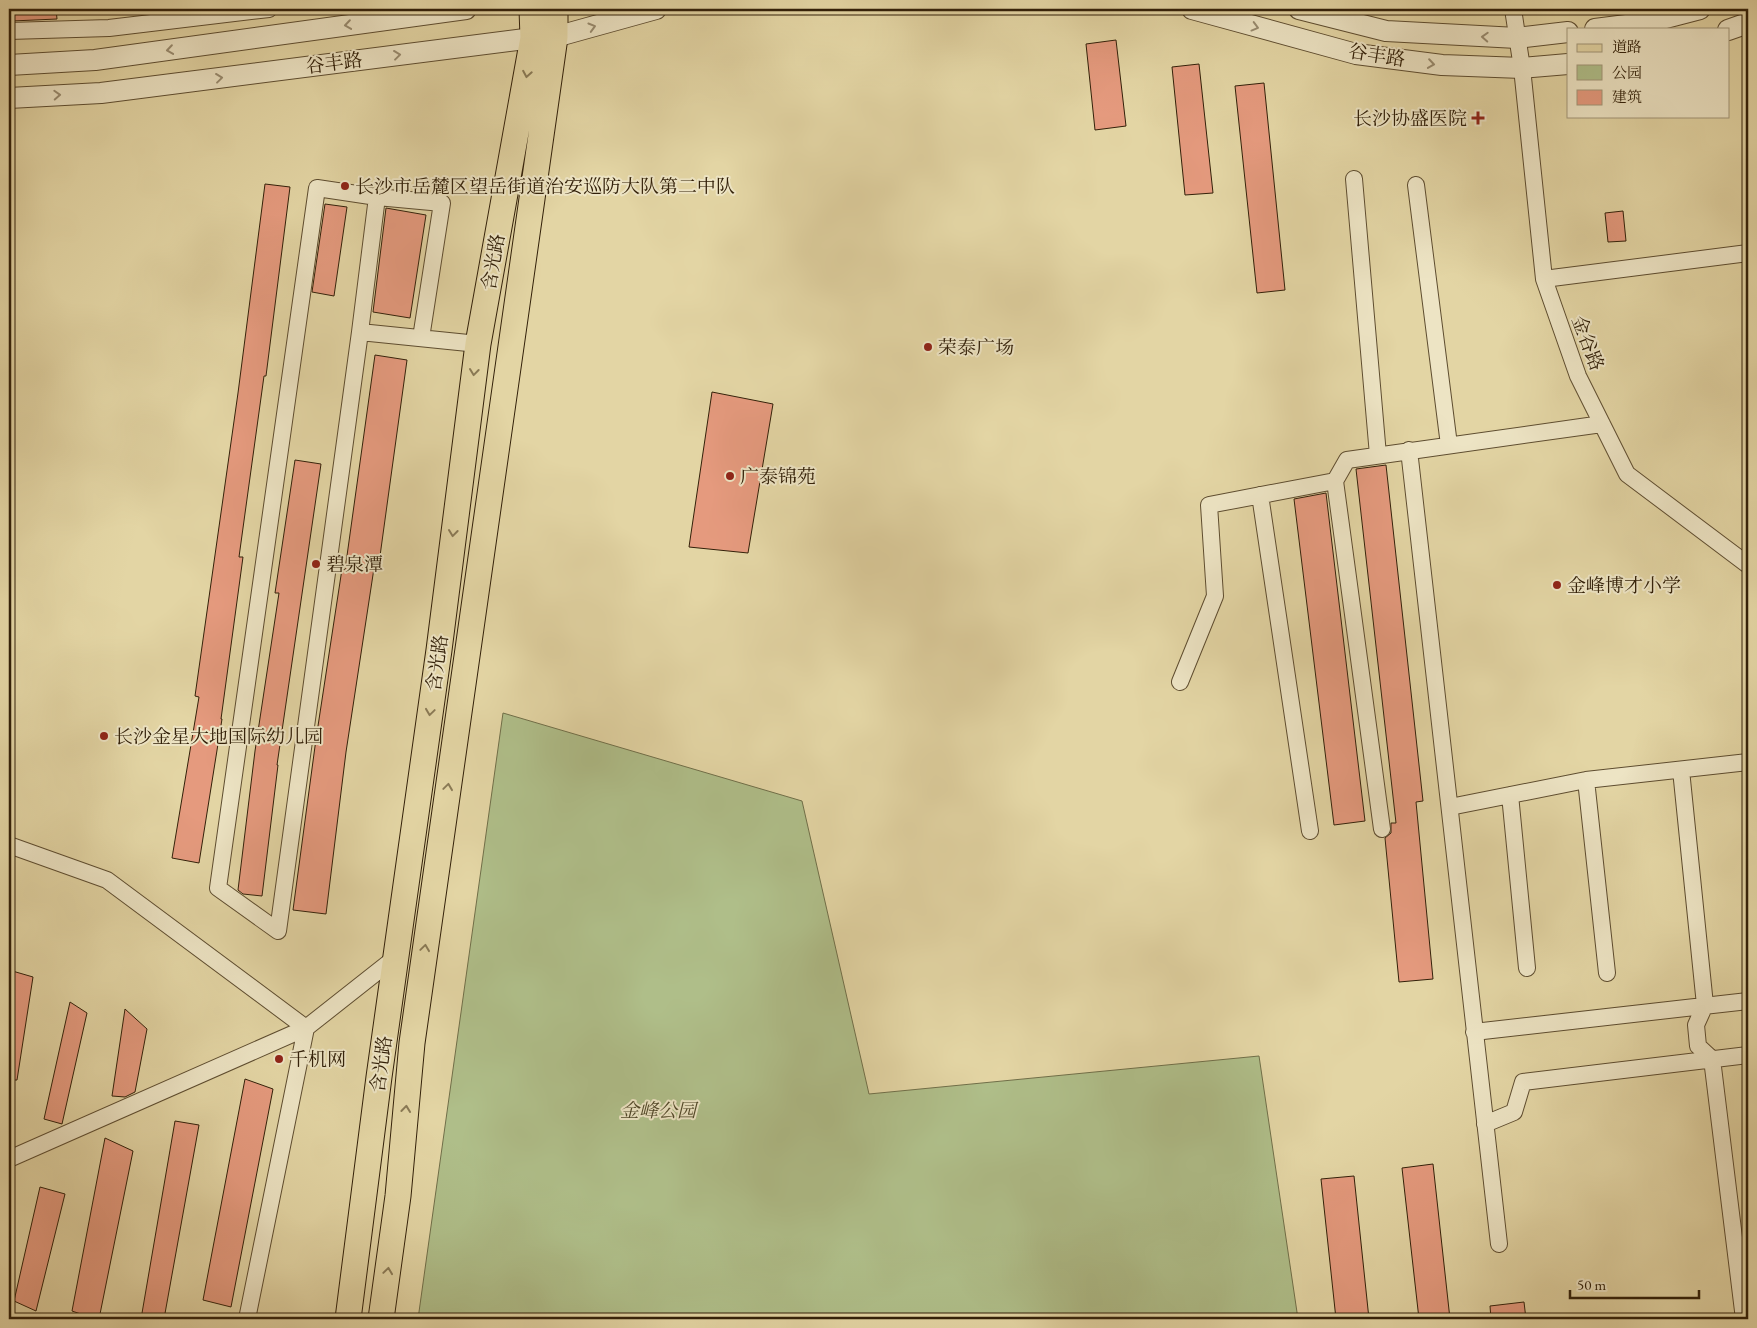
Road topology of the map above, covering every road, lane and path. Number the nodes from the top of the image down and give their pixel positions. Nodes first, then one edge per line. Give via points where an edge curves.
1 (269, 9) edge
2 (466, 9) edge
3 (532, 9) edge
4 (555, 9) edge
5 (656, 9) edge
6 (1192, 9) edge
7 (1299, 9) edge
8 (1513, 9) edge
9 (1700, 9) edge
10 (1748, 23) edge
11 (1603, 28) edge
12 (1730, 29) edge
13 (9, 31) edge
14 (1567, 32) edge
15 (544, 38) junction
16 (1517, 38) junction
17 (1567, 64) edge
18 (9, 65) edge
19 (1522, 68) junction
20 (9, 98) edge
21 (1354, 179) dead end
22 (1416, 185) dead end
23 (377, 197) junction
24 (1748, 253) edge
25 (1544, 279) junction
26 (360, 332) junction
27 (421, 338) junction
28 (478, 344) junction
29 (1602, 424) junction
30 (1449, 445) junction
31 (1409, 450) junction
32 (1378, 455) junction
33 (1335, 481) junction
34 (1260, 495) junction
35 (1748, 564) edge
36 (1180, 682) dead end
37 (1748, 762) edge
38 (1681, 770) junction
39 (1586, 780) junction
40 (1510, 795) junction
41 (1450, 808) junction
42 (1382, 829) dead end
43 (1310, 831) dead end
44 (9, 845) edge
45 (396, 957) junction
46 (1527, 968) dead end
47 (1607, 973) dead end
48 (1748, 1001) edge
49 (1705, 1005) junction
50 (306, 1028) junction
51 (1474, 1032) junction
52 (1748, 1055) edge
53 (1712, 1059) junction
54 (1485, 1124) junction
55 (9, 1159) edge
56 (1499, 1244) dead end
57 (1744, 1283) edge
58 (247, 1319) edge
59 (348, 1319) edge
60 (381, 1319) edge
61 (1744, 1319) edge

1 - 13 street via 109,28
2 -> 18 street, 谷丰路 via 95,60
3 - 15 main road, 含光路
4 - 15 main road, 含光路
15 -> 5 street, 谷丰路
6 -> 19 street, 谷丰路 via 1356,54 1442,65
16 -> 7 street, 谷丰路 via 1386,30
8 - 16 street, 金谷路
9 - 11 street via 1650,22
10 - 12 street
14 - 16 street, 谷丰路
20 -> 15 street, 谷丰路 via 101,93
15 -> 28 main road, 含光路
60 -> 15 main road, 含光路 via 398,1196 415,1024
16 - 19 street, 金谷路
17 - 19 street, 谷丰路
19 - 25 street, 金谷路
21 - 32 street
22 - 30 street
23 - 26 street
23 - 26 street via 317,188 218,888 278,931
23 - 27 street via 442,203
24 - 25 street
25 - 29 street, 金谷路 via 1578,376
26 - 27 street
27 - 28 street
28 -> 45 main road, 含光路
29 - 30 street
29 - 35 street, 金谷路 via 1628,474
30 - 31 street
31 - 32 street
31 - 41 street
32 - 33 street via 1347,460
33 - 34 street
33 - 42 street
34 - 36 street via 1209,505 1215,596
34 - 43 street
37 - 38 street
38 - 39 street
38 - 49 street
39 - 40 street
39 - 47 street
40 - 41 street
40 - 46 street
41 - 51 street
44 - 50 street via 107,880
45 - 50 street
45 - 59 main road, 含光路
48 - 49 street
49 - 51 street
49 - 53 street via 1696,1025 1698,1046
50 - 55 street
50 - 58 street
51 - 54 street
52 - 53 street
53 - 54 street via 1523,1082 1514,1112
53 - 57 street
54 - 56 street
57 - 61 street

